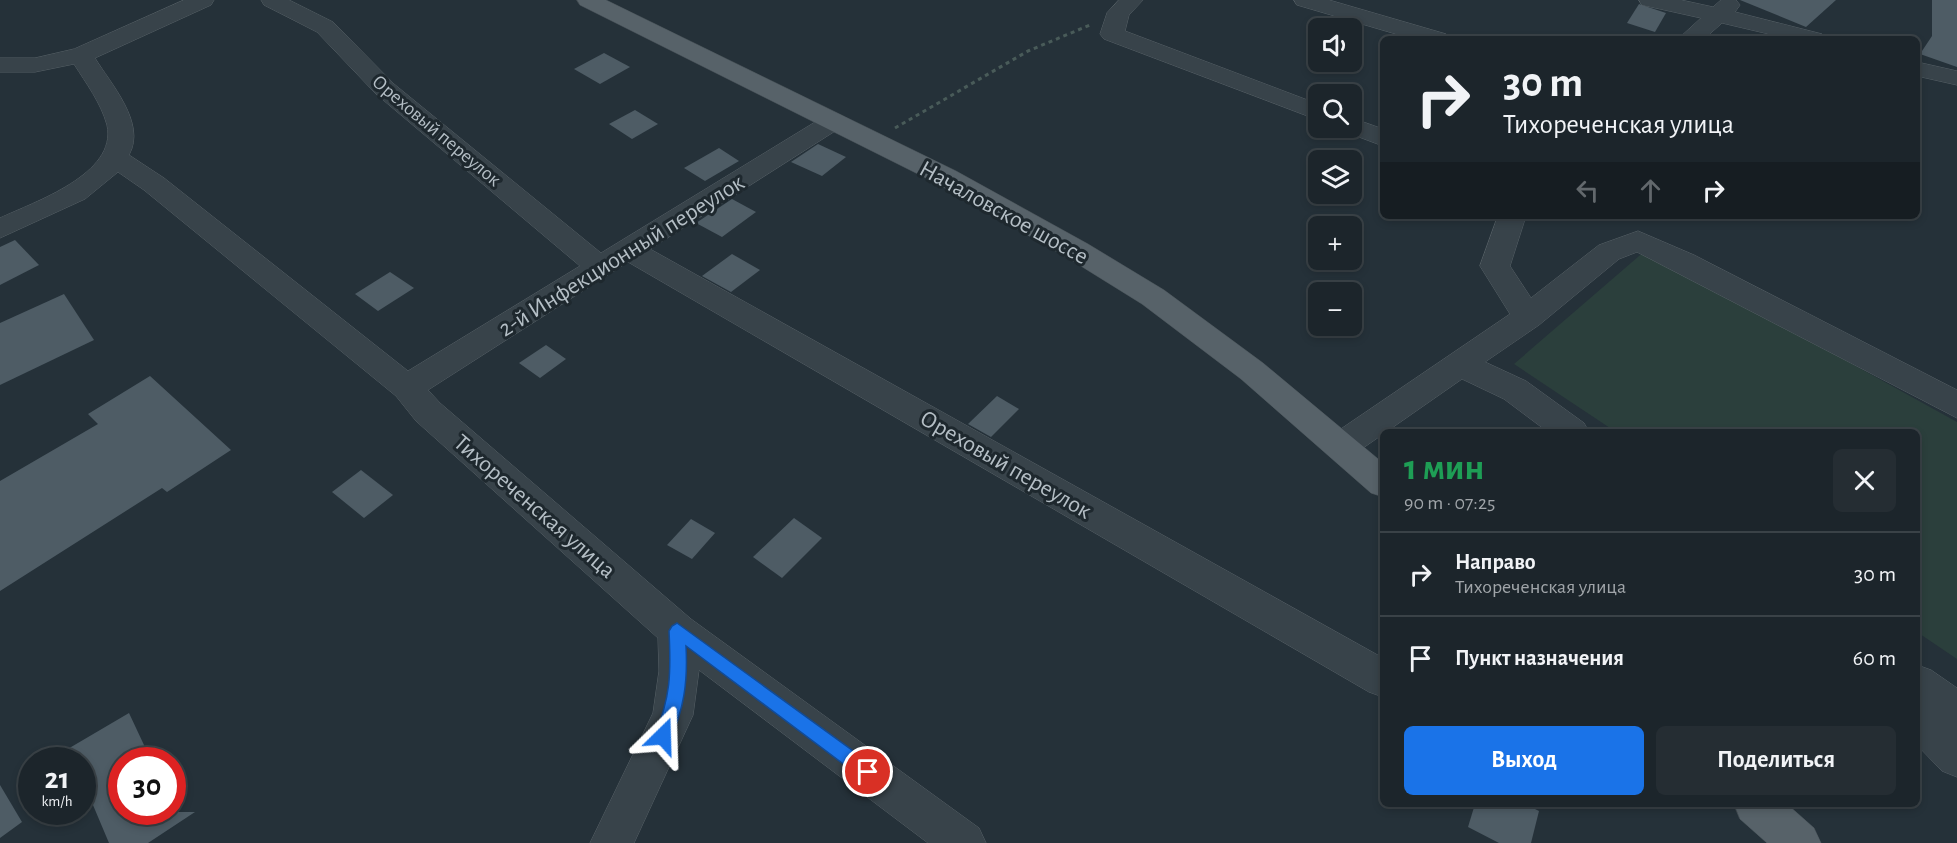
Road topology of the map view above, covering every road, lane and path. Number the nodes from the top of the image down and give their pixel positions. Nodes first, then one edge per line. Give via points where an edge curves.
1 (151, 0) edge
2 (203, 0) edge
3 (272, 0) edge
4 (588, 0) edge
5 (1305, 0) edge
6 (1650, 0) edge
7 (1735, 0) edge
8 (1125, 6) edge
9 (178, 11) junction
10 (1716, 15) junction
11 (1428, 36) edge
12 (1693, 36) edge
13 (1804, 36) edge
14 (81, 55) junction
15 (0, 65) edge
16 (1920, 70) edge
17 (1957, 78) edge
18 (1308, 109) edge
19 (834, 121) junction
20 (1362, 130) edge
21 (1380, 137) edge
22 (874, 141) junction
23 (116, 158) junction
24 (1511, 219) edge
25 (0, 229) edge
26 (629, 250) junction
27 (600, 267) junction
28 (1528, 317) junction
29 (1460, 364) junction
30 (407, 387) junction
31 (1957, 405) edge
32 (1568, 429) edge
33 (1341, 446) junction
34 (1380, 480) edge
35 (677, 631) junction
36 (1380, 677) edge
37 (1920, 685) edge
38 (1957, 712) edge
39 (1920, 715) edge
40 (1957, 757) edge
41 (1758, 807) edge
42 (612, 843) edge
43 (964, 843) edge
44 (1799, 843) edge

1 - 9 street
2 - 9 street
3 - 27 street, Ореховый переулок via 325,27 385,89
4 - 19 main road, Началовское шоссе
5 - 11 street
6 - 10 street
7 - 10 street
8 - 18 street via 1112,34
8 - 22 path via 1028,51
9 - 14 street
10 - 12 street
10 - 13 street
14 - 15 street via 36,65
14 - 23 street via 122,133
16 - 17 street
19 - 22 main road, Началовское шоссе
19 - 26 street, 2-й Инфекционный переулок
20 - 21 street
22 - 33 main road, Началовское шоссе via 946,177 1153,297
23 - 25 street via 93,182
23 - 30 street, Тихореченская улица via 154,184
24 - 28 street via 1495,266
26 - 27 street, 2-й Инфекционный переулок
26 - 36 street, Ореховый переулок
27 - 30 street, 2-й Инфекционный переулок
28 - 29 street
28 - 31 street via 1609,252 1638,241
29 - 32 street via 1515,390
29 - 33 street
30 - 35 street, Тихореченская улица via 428,412
33 - 34 main road, Началовское шоссе
35 - 42 street via 679,671 673,715
35 - 43 street, Тихореченская улица
37 - 38 street
39 - 40 street
41 - 44 main road

